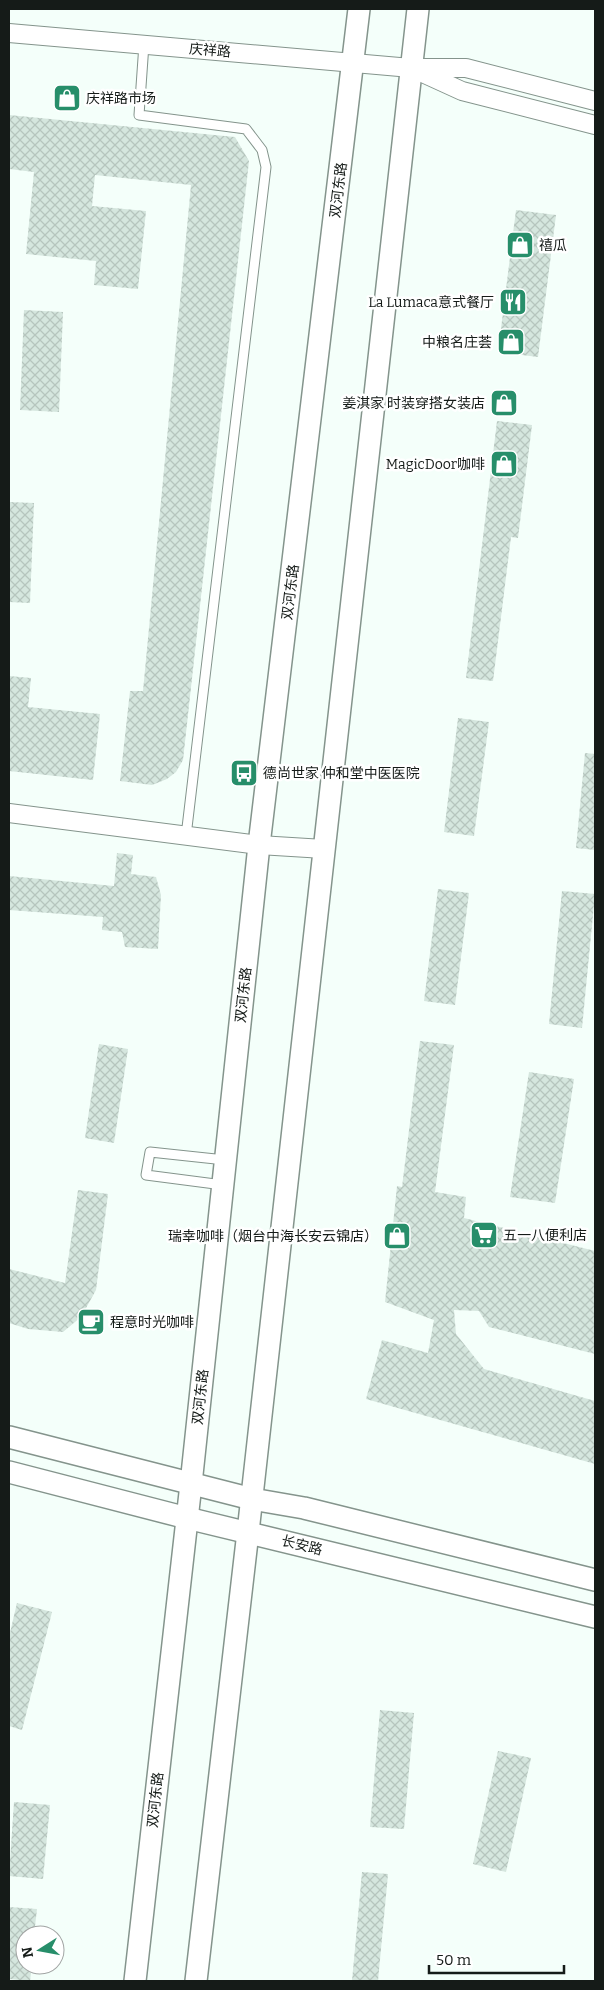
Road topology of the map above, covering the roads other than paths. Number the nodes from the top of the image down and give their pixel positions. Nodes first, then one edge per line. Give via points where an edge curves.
1 (359, 9) edge
2 (418, 9) edge
3 (9, 33) edge
4 (144, 44) junction
5 (353, 62) junction
6 (411, 68) junction
7 (595, 101) edge
8 (595, 125) edge
9 (9, 813) edge
10 (186, 836) junction
11 (259, 844) junction
12 (324, 849) junction
13 (226, 1160) junction
14 (223, 1185) junction
15 (9, 1437) edge
16 (9, 1472) edge
17 (191, 1484) junction
18 (252, 1499) junction
19 (187, 1518) junction
20 (248, 1532) junction
21 (595, 1580) edge
22 (595, 1617) edge
23 (135, 1981) edge
24 (196, 1981) edge

1 - 5 street, 双河东路
2 - 6 street
3 - 4 street, 庆祥路
4 - 5 street, 庆祥路
4 - 10 lane via 138,115 246,129 262,150 266,166
5 - 6 street, 庆祥路
5 - 11 street, 双河东路
6 - 7 street, 庆祥路 via 466,68
6 - 8 street, 庆祥路 via 462,91
6 - 12 street
9 - 10 street
10 - 11 street
11 - 12 street
11 - 13 street, 双河东路
12 - 18 street
13 - 14 street, 双河东路
13 - 14 lane via 150,1152 146,1175
14 - 17 street, 双河东路
15 - 17 street
16 - 19 street, 长安路
17 - 18 street
17 - 19 street, 双河东路
18 - 20 street
18 - 21 street via 304,1508
19 - 20 street, 长安路
19 - 23 street, 双河东路
20 - 22 street, 长安路
20 - 24 street

